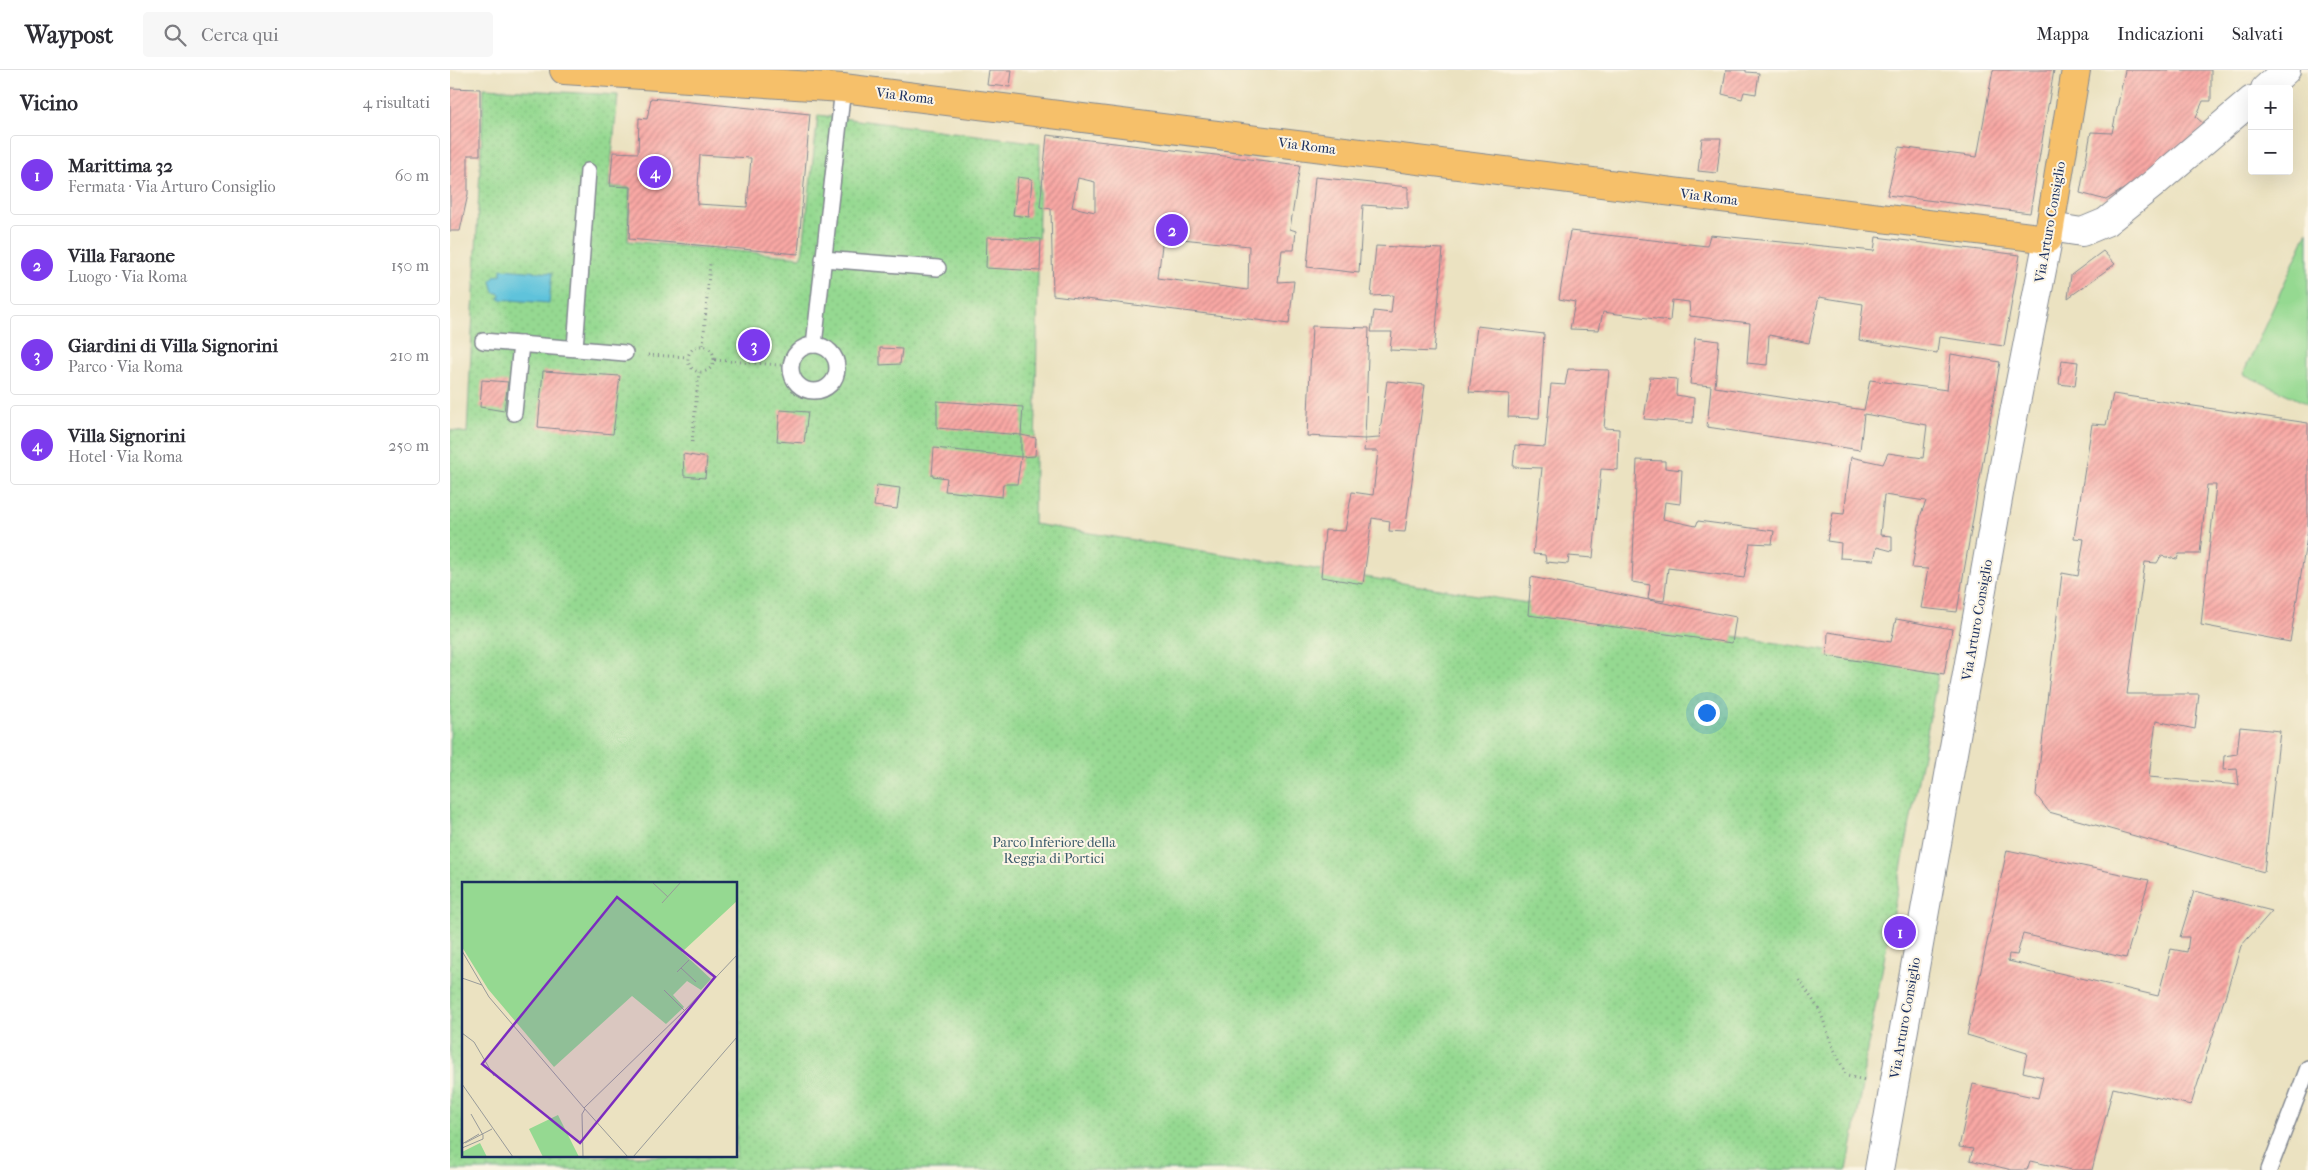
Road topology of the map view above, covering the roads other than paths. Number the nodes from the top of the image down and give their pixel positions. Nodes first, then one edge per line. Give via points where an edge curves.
1 (564, 70) edge
2 (2076, 70) edge
3 (2286, 70) edge
4 (2269, 85) edge
5 (843, 88) junction
6 (2248, 103) edge
7 (588, 171) dead end
8 (2049, 233) junction
9 (823, 259) junction
10 (938, 268) dead end
11 (483, 341) dead end
12 (521, 344) junction
13 (814, 345) junction
14 (575, 348) junction
15 (625, 353) road end
16 (514, 413) dead end
17 (2308, 1068) edge
18 (1879, 1170) edge
19 (2269, 1170) edge

1 - 5 main road, Via Roma
2 - 8 main road, Via Arturo Consiglio
3 - 4 street
5 - 8 main road, Via Roma
5 - 9 lane
6 - 8 street via 2106,222 2082,232
7 - 14 lane
8 - 18 street, Via Arturo Consiglio
9 - 10 lane
9 - 13 lane
11 - 12 lane
12 - 14 lane
12 - 16 lane
13 - 13 lane via 796,354 792,373 796,383 804,389 824,390 837,373 837,363 832,354
14 - 15 lane
17 - 19 lane

